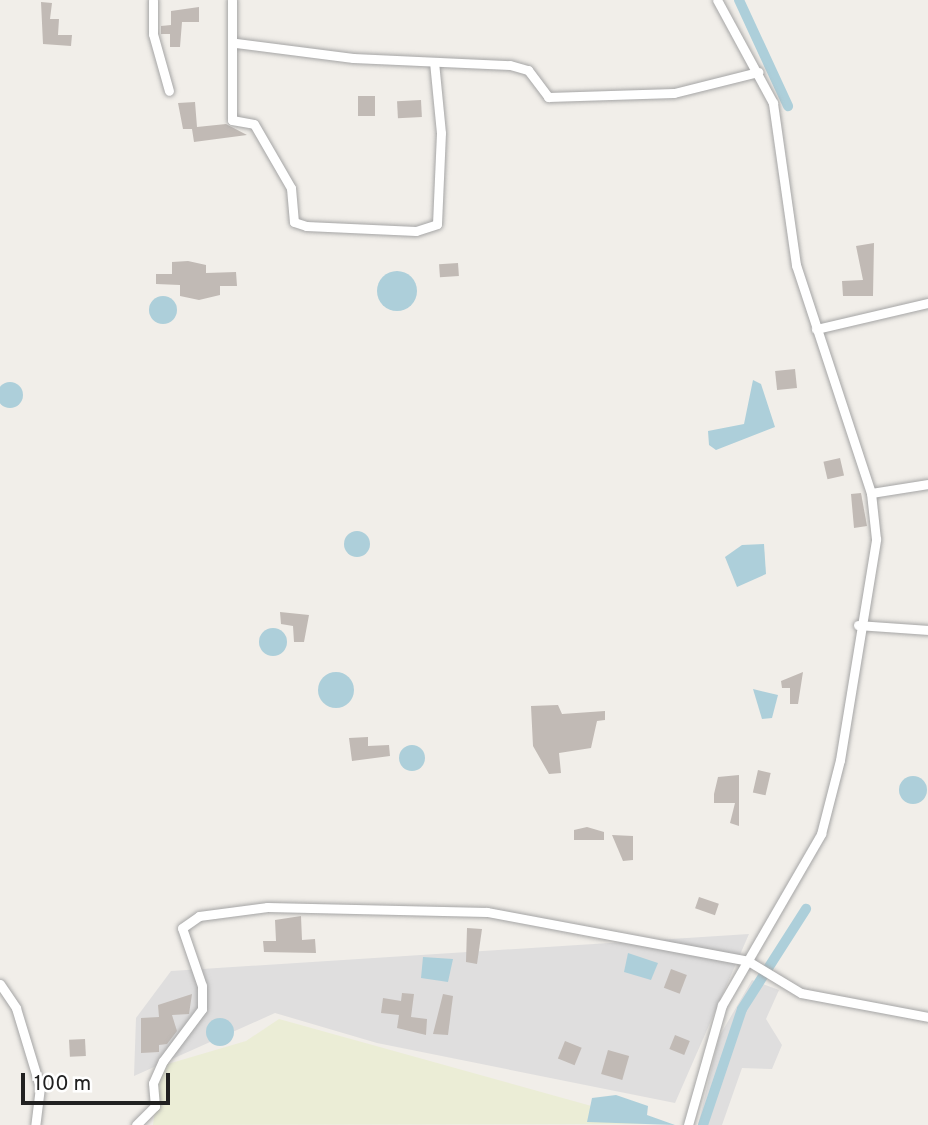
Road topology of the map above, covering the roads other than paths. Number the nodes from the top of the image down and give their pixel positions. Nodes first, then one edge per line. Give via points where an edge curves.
1 (153, 0) edge
2 (232, 0) edge
3 (717, 0) edge
4 (236, 43) junction
5 (434, 62) junction
6 (758, 72) junction
7 (169, 91) dead end
8 (928, 303) edge
9 (816, 329) junction
10 (928, 484) edge
11 (871, 493) junction
12 (861, 625) junction
13 (928, 630) edge
14 (748, 961) junction
15 (0, 984) edge
16 (928, 1017) edge
17 (35, 1125) edge
18 (136, 1125) edge
19 (688, 1125) edge

1 - 7 street via 153,34
2 - 4 street
3 - 6 street
4 - 5 street
4 - 5 street via 232,120 254,124 291,188 294,222 331,231 431,230 437,224 441,133
5 - 6 street via 528,70 548,97 674,93
6 - 9 street via 780,126 783,207
8 - 9 street
9 - 11 street
10 - 11 street
11 - 12 street via 876,539
12 - 13 street
12 - 14 street via 840,761 821,834
14 - 16 street via 777,983 821,998
14 - 18 street via 487,912 267,907 199,916 182,929 202,986 202,1009 163,1061 153,1083 155,1107
14 - 19 street via 722,1004
15 - 17 street via 16,1008 40,1087

